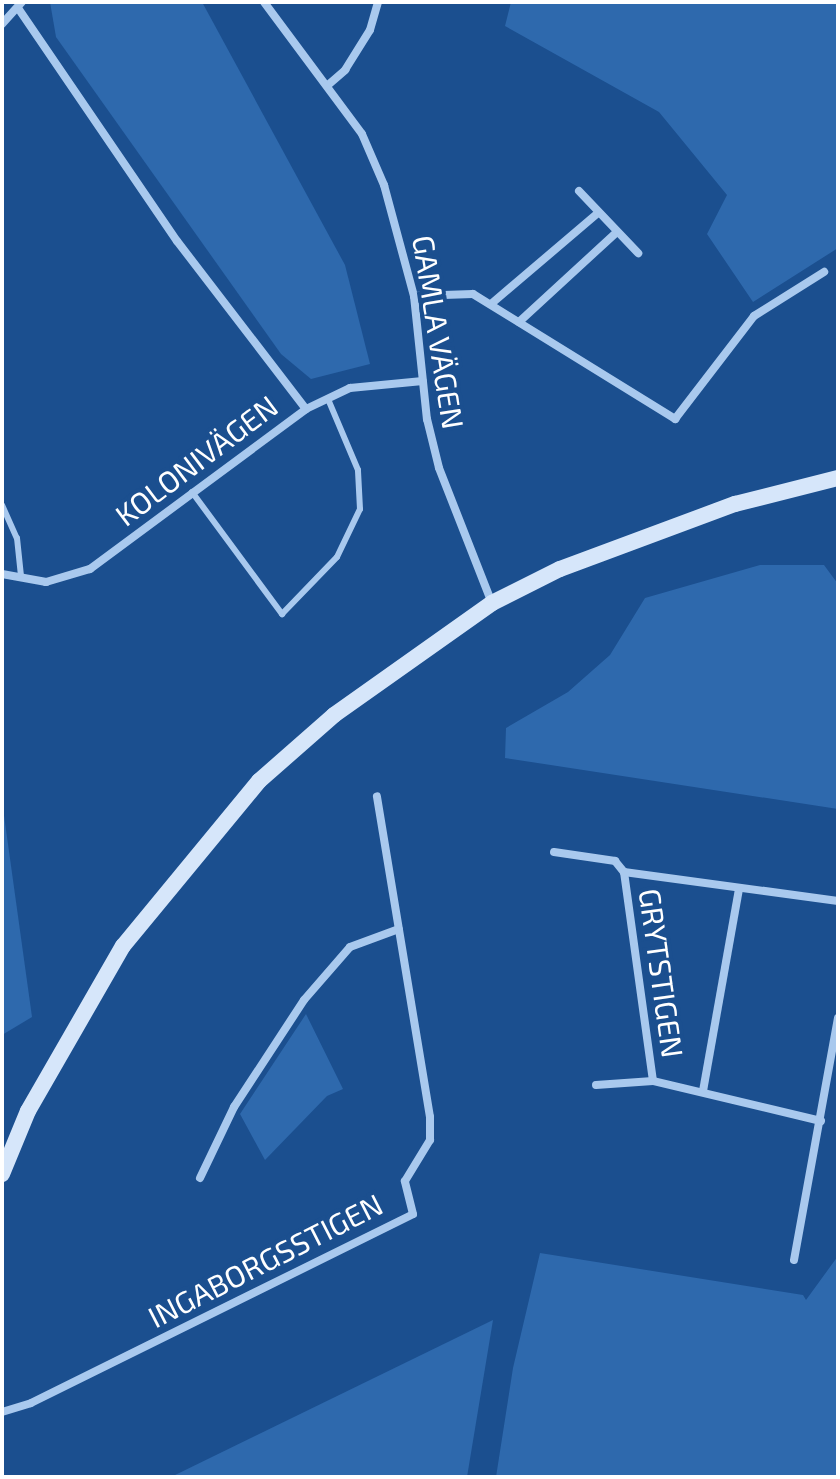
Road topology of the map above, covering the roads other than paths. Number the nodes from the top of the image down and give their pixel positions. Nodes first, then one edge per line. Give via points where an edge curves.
1 (264, 2) edge
2 (378, 2) edge
3 (20, 5) edge
4 (2, 24) edge
5 (328, 85) junction
6 (579, 191) dead end
7 (598, 213) junction
8 (617, 232) junction
9 (638, 253) dead end
10 (824, 272) dead end
11 (414, 296) junction
12 (491, 304) junction
13 (519, 322) junction
14 (423, 381) junction
15 (328, 399) junction
16 (306, 409) junction
17 (838, 478) edge
18 (191, 491) junction
19 (2, 505) edge
20 (2, 574) edge
21 (21, 577) junction
22 (492, 603) junction
23 (377, 796) dead end
24 (554, 852) dead end
25 (624, 872) junction
26 (739, 889) junction
27 (838, 901) edge
28 (399, 929) junction
29 (838, 1018) edge
30 (653, 1081) junction
31 (596, 1085) dead end
32 (703, 1091) junction
33 (821, 1121) junction
34 (2, 1174) edge
35 (200, 1178) dead end
36 (794, 1260) dead end
37 (2, 1412) edge

1 - 5 street, GAMLA VÄGEN
2 - 5 street via 370,30 345,70
3 - 4 street
3 - 16 street via 177,241
5 - 11 street, GAMLA VÄGEN via 362,134 384,185
6 - 7 street
7 - 8 street
7 - 12 street
8 - 9 street
8 - 13 street
10 - 13 street via 754,316 675,419
11 - 12 street via 473,294
11 - 14 street, GAMLA VÄGEN
12 - 13 street
14 - 15 street, KOLONIVÄGEN via 350,388
14 - 22 street, GAMLA VÄGEN via 427,419 450,507
15 - 16 street, KOLONIVÄGEN
15 - 18 lane via 358,470 360,509 337,557 282,614
16 - 18 street, KOLONIVÄGEN
17 - 22 main road via 735,504 631,540
18 - 21 street, KOLONIVÄGEN via 90,569 46,582
19 - 21 lane via 17,538
20 - 21 street, KOLONIVÄGEN
22 - 34 main road via 334,715 259,781 196,852 123,946 76,1022 28,1111
23 - 28 street, INGABORGSSTIGEN
24 - 25 street, GRYTSTIGEN via 615,861
25 - 26 street, GRYTSTIGEN
25 - 30 street, GRYTSTIGEN
26 - 27 street, GRYTSTIGEN
26 - 32 street, GRYTSTIGEN
28 - 35 street via 350,947 304,1000 234,1107
28 - 37 street, INGABORGSSTIGEN via 430,1117 430,1140 405,1181 413,1214 31,1403
29 - 33 street
30 - 31 street, GRYTSTIGEN
30 - 32 street, GRYTSTIGEN
32 - 33 street, GRYTSTIGEN
33 - 36 street

